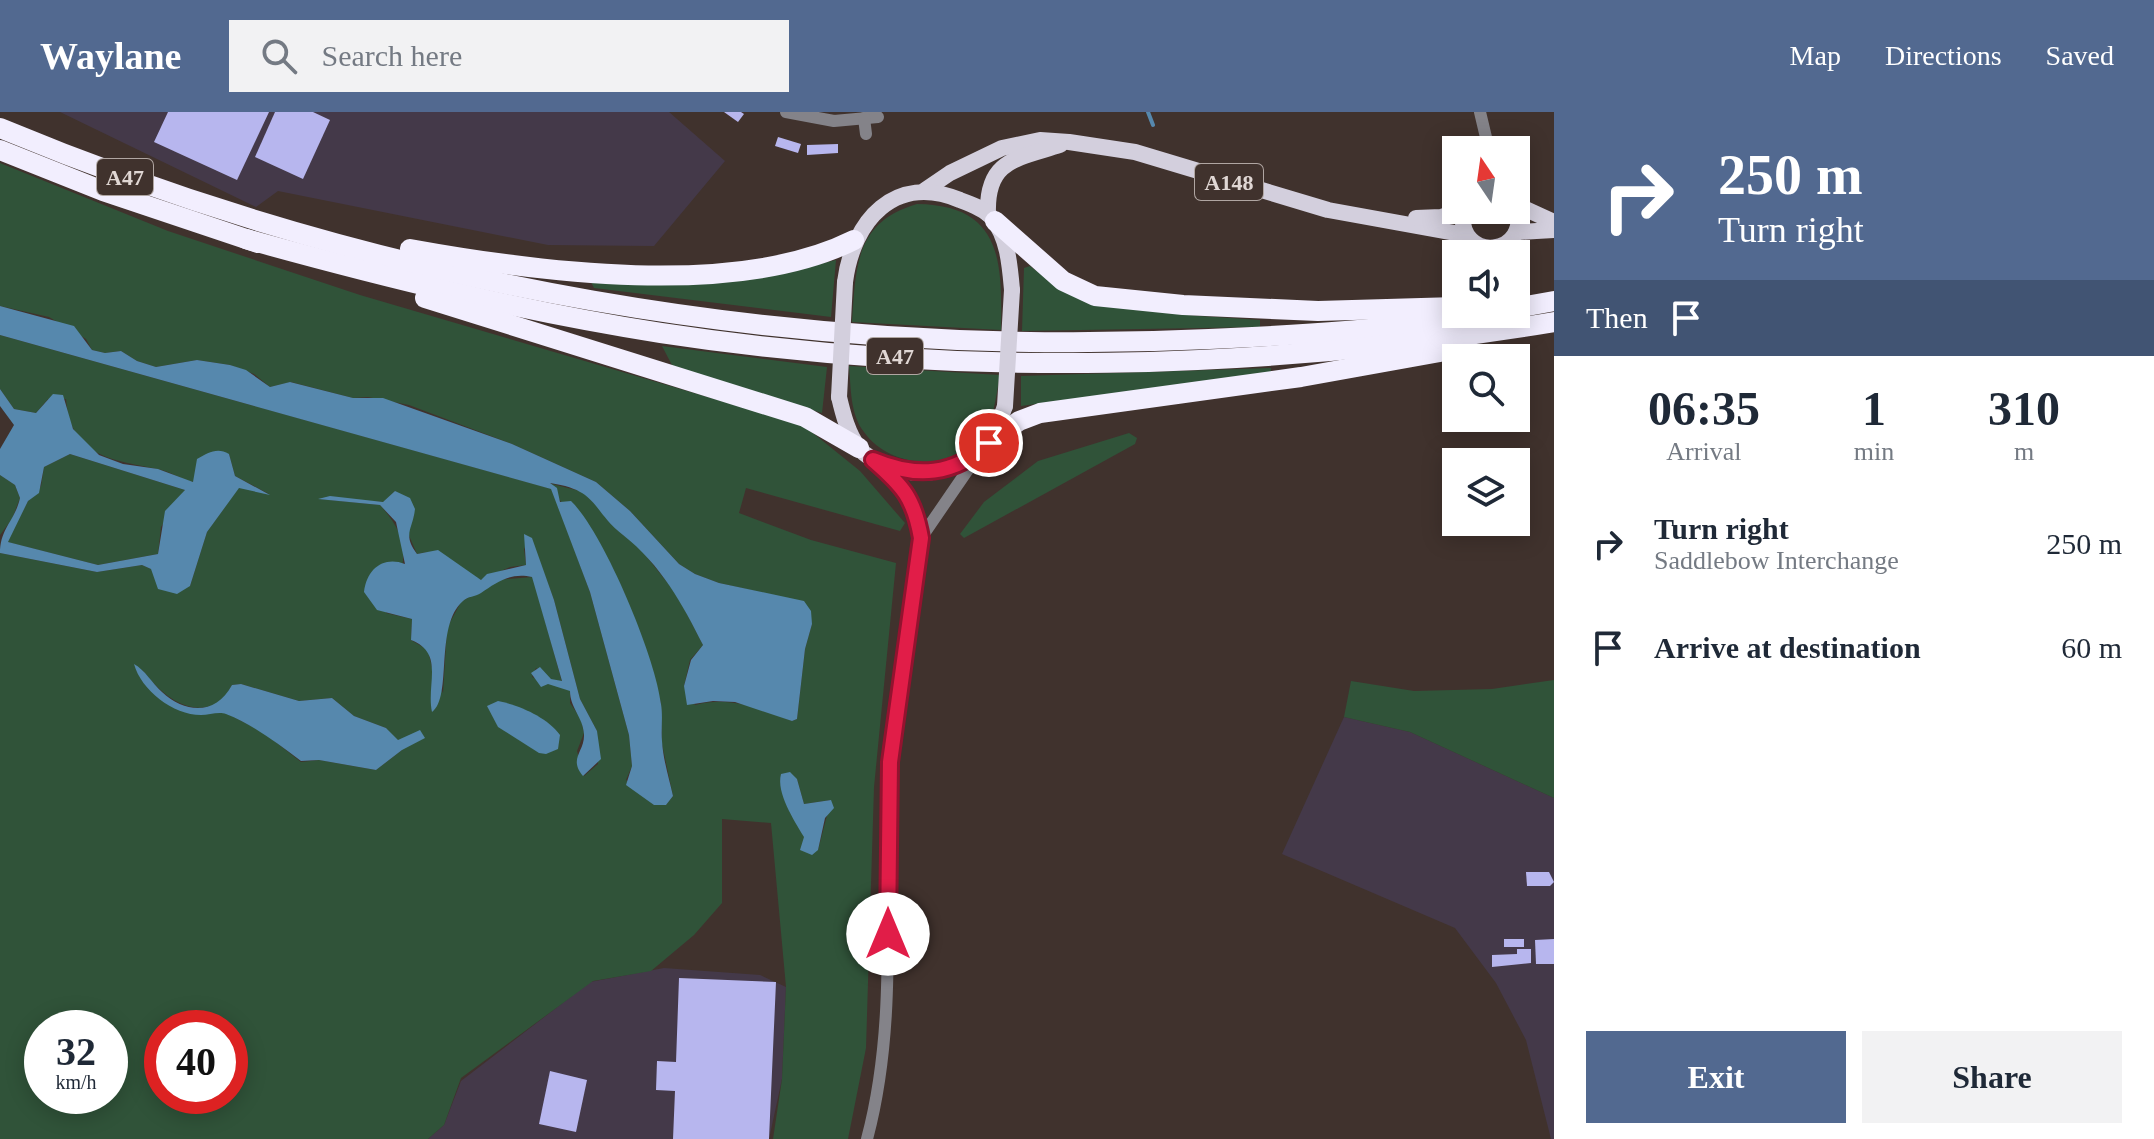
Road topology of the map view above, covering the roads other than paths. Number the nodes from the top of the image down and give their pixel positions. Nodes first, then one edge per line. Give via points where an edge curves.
1 (786, 112) edge
2 (878, 117) dead end
3 (864, 118) junction
4 (0, 128) edge
5 (866, 134) dead end
6 (1069, 142) junction
7 (0, 150) edge
8 (925, 190) junction
9 (1530, 211) edge
10 (992, 217) junction
11 (1442, 217) edge
12 (1391, 219) junction
13 (1554, 222) edge
14 (1462, 224) edge
15 (1519, 224) edge
16 (249, 230) junction
17 (1554, 230) edge
18 (1518, 232) junction
19 (1466, 235) junction
20 (854, 240) junction
21 (1554, 299) edge
22 (1530, 300) edge
23 (1530, 305) edge
24 (1442, 307) edge
25 (1442, 321) edge
26 (1554, 322) edge
27 (1554, 328) edge
28 (985, 446) junction
29 (866, 454) junction
30 (920, 544) junction
31 (867, 1139) edge

1 - 3 street via 811,120
2 - 3 street
3 - 5 street
4 - 16 highway, A47
6 - 8 main road, A148 via 1040,140 1002,148
6 - 10 main road, A148 via 1001,167 988,188
6 - 12 main road, A148 via 1135,152 1328,210
7 - 16 highway, A47 via 103,191
8 - 10 main road
8 - 20 main road, A148 via 892,201
9 - 13 main road
10 - 24 highway via 1063,281 1095,296 1318,311
10 - 28 main road, bridge via 1008,254 1012,290 1005,406
11 - 12 main road, A148
12 - 19 main road, A148
14 - 19 main road
15 - 18 main road
16 - 20 highway, A47 via 631,275 731,271 815,257
16 - 25 highway, A47 via 668,314 875,336 1166,341
16 - 26 highway, A47 via 387,278 525,309 662,333 875,355 1166,361 1448,340
16 - 29 highway, A47 via 520,329 805,417
17 - 18 main road
18 - 19 main road via 1507,244 1492,249
20 - 29 main road, A148, bridge via 845,282 839,397 843,415
21 - 22 highway
21 - 23 highway
27 - 28 highway via 1301,377 1054,411 1019,421
28 - 29 main road via 950,468 929,473 895,469
28 - 30 street
29 - 30 street via 906,491 916,508
30 - 31 street via 890,762 887,992

